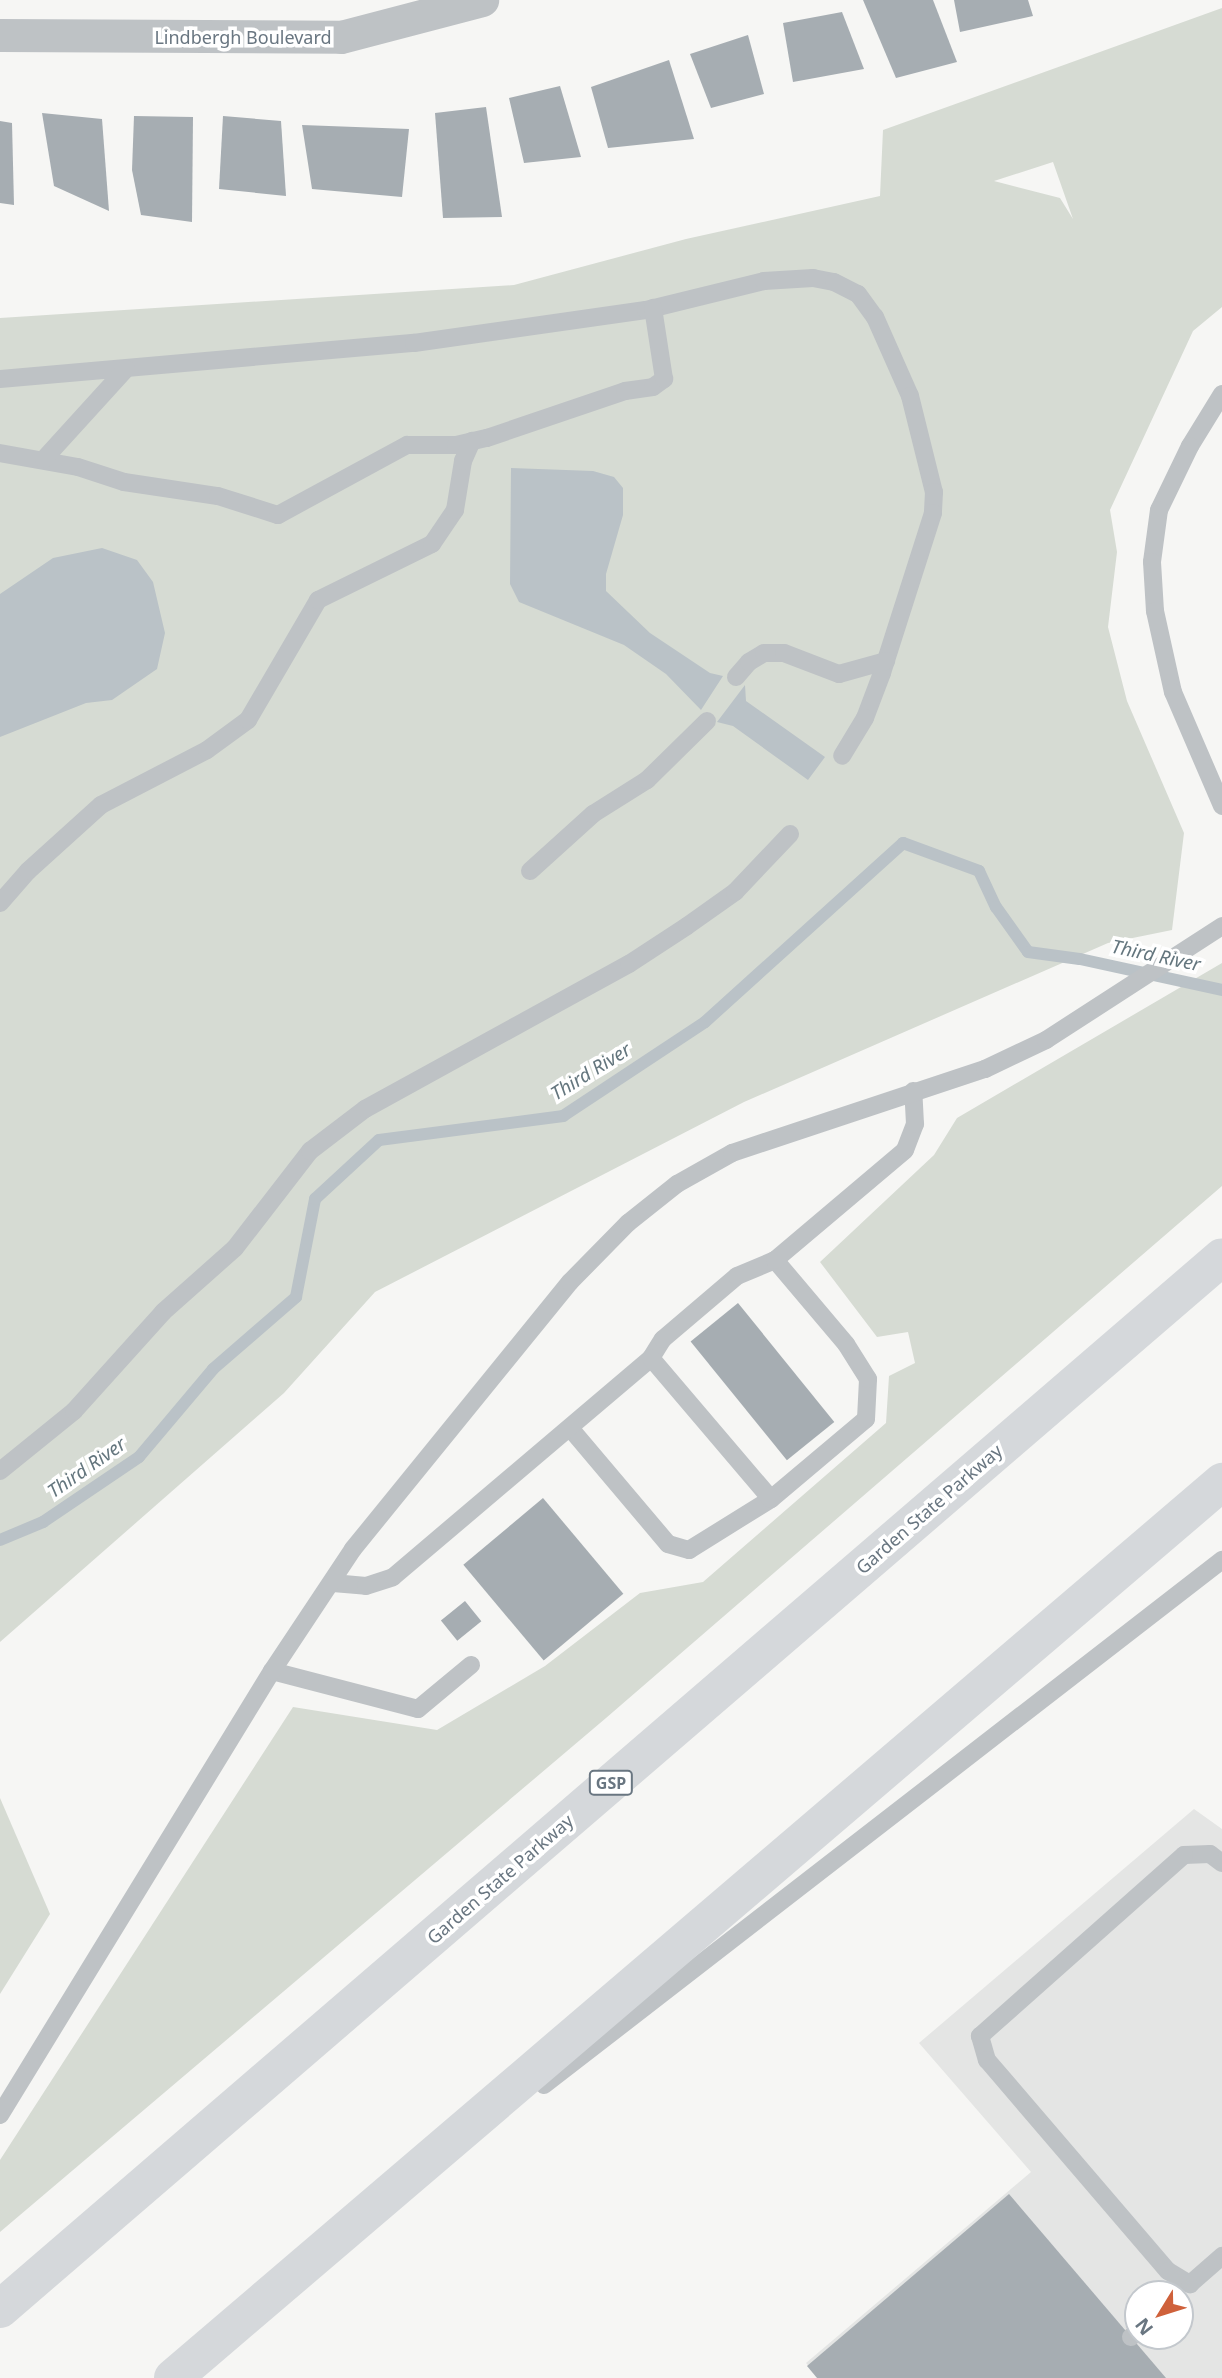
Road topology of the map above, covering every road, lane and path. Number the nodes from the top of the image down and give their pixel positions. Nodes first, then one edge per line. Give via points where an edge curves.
1 (482, 0) edge
2 (399, 10) edge
3 (0, 35) edge
4 (653, 308) junction
5 (126, 369) junction
6 (0, 379) edge
7 (1219, 402) edge
8 (472, 441) junction
9 (0, 453) edge
10 (44, 459) junction
11 (886, 661) junction
12 (736, 677) dead end
13 (707, 721) dead end
14 (842, 756) dead end
15 (1222, 806) edge
16 (790, 834) dead end
17 (530, 872) dead end
18 (0, 903) edge
19 (1220, 924) edge
20 (912, 1091) junction
21 (1222, 1257) edge
22 (775, 1260) junction
23 (651, 1358) junction
24 (570, 1428) junction
25 (0, 1471) edge
26 (1222, 1482) edge
27 (771, 1499) junction
28 (1222, 1560) edge
29 (333, 1583) junction
30 (471, 1665) dead end
31 (272, 1671) junction
32 (1222, 1863) edge
33 (0, 2115) edge
34 (1222, 2256) edge
35 (1176, 2280) edge
36 (1194, 2280) edge
37 (0, 2309) edge
38 (221, 2337) junction
39 (173, 2378) edge

1 - 2 street, Lindbergh Boulevard
2 - 3 street, Lindbergh Boulevard via 341,37
4 - 5 lane via 414,343
4 - 8 lane via 664,362 664,379 659,383
4 - 11 lane via 764,281 813,278 858,294 875,317 910,396 934,492 933,513
5 - 6 lane
5 - 10 lane
7 - 15 lane via 1159,510 1152,562 1155,611 1173,692
8 - 10 lane via 407,444 278,515 218,496 124,482
8 - 18 lane via 463,461 455,510 432,544 318,600 248,720 208,750 101,805 27,870
9 - 10 lane
11 - 12 lane via 839,674 784,653 764,653
11 - 14 lane via 865,718
13 - 17 lane via 647,780 593,814
16 - 25 lane via 736,892 676,934 365,1109 310,1151 235,1248 163,1312 74,1411
19 - 20 lane via 1085,1017 985,1069
20 - 22 lane via 915,1124 905,1150
20 - 29 lane via 732,1153 677,1184 628,1223 570,1282 411,1475
21 - 37 highway, Garden State Parkway / GSP
22 - 23 lane via 737,1276 663,1339
22 - 27 lane via 846,1344 868,1379 866,1419
23 - 24 lane
23 - 27 lane
24 - 27 lane via 668,1544 689,1550
24 - 29 lane via 393,1577 366,1586
26 - 38 highway
28 - 38 lane
29 - 31 lane
30 - 31 lane via 418,1709
31 - 33 lane
32 - 35 lane via 1210,1854 1184,1855 980,2036 987,2060
34 - 36 lane
38 - 39 highway

